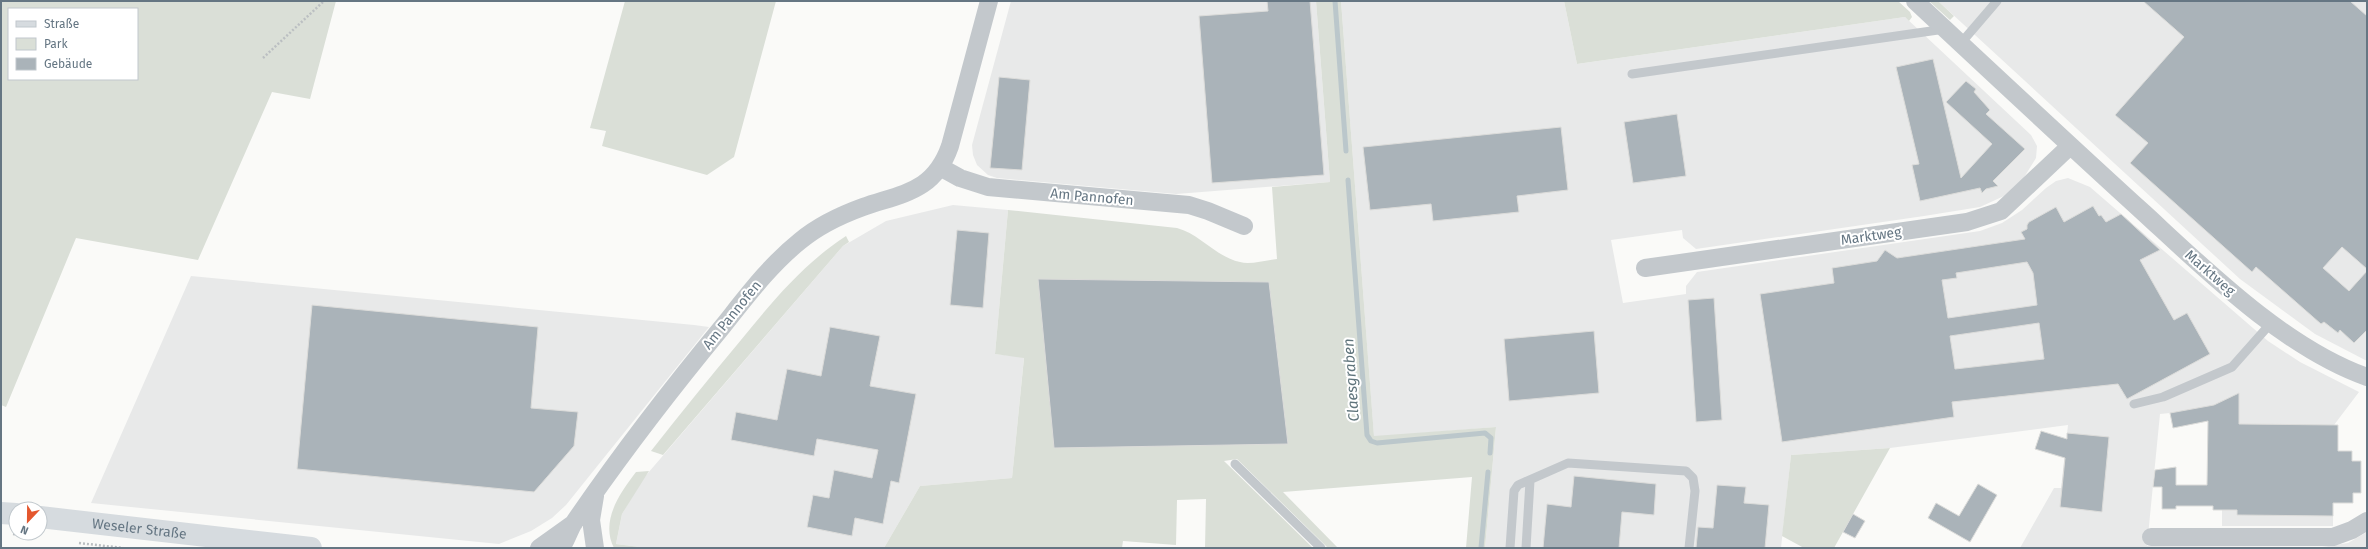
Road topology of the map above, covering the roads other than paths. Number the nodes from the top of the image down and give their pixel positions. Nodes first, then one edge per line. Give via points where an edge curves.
1 (989, 1) edge
2 (1915, 1) edge
3 (1997, 1) edge
4 (1945, 29) junction
5 (1961, 43) junction
6 (1632, 74) dead end
7 (2070, 146) junction
8 (940, 167) junction
9 (1244, 226) dead end
10 (1645, 268) dead end
11 (2270, 323) junction
12 (2367, 378) edge
13 (2134, 404) dead end
14 (1235, 464) dead end
15 (1530, 481) junction
16 (597, 491) junction
17 (48, 518) edge
18 (2367, 521) edge
19 (574, 523) junction
20 (2151, 537) dead end
21 (311, 548) edge
22 (539, 548) edge
23 (561, 548) edge
24 (595, 548) edge
25 (1321, 548) edge
26 (1510, 548) edge
27 (1526, 548) edge
28 (1689, 548) edge

1 - 8 street, Am Pannofen via 950,146
2 - 4 street, Marktweg
3 - 5 lane
4 - 5 street, Marktweg
4 - 6 lane
5 - 7 street, Marktweg
7 - 10 street, Marktweg via 2002,211 1967,222
7 - 11 street, Marktweg via 2230,291
8 - 9 street, Am Pannofen via 960,178 988,187 1189,205 1208,210
8 - 16 street, Am Pannofen via 933,177 920,187 839,217 818,228 782,255 702,352
11 - 12 street, Marktweg via 2319,354
11 - 13 lane via 2232,367 2163,397
14 - 25 lane
15 - 26 lane via 1518,485 1514,491
15 - 27 lane
15 - 28 lane via 1568,463 1686,471 1693,478 1695,491
16 - 19 street, Am Pannofen
16 - 24 street via 591,520
17 - 21 main road, Weseler Straße
18 - 20 street via 2334,537
19 - 22 street
19 - 23 street

